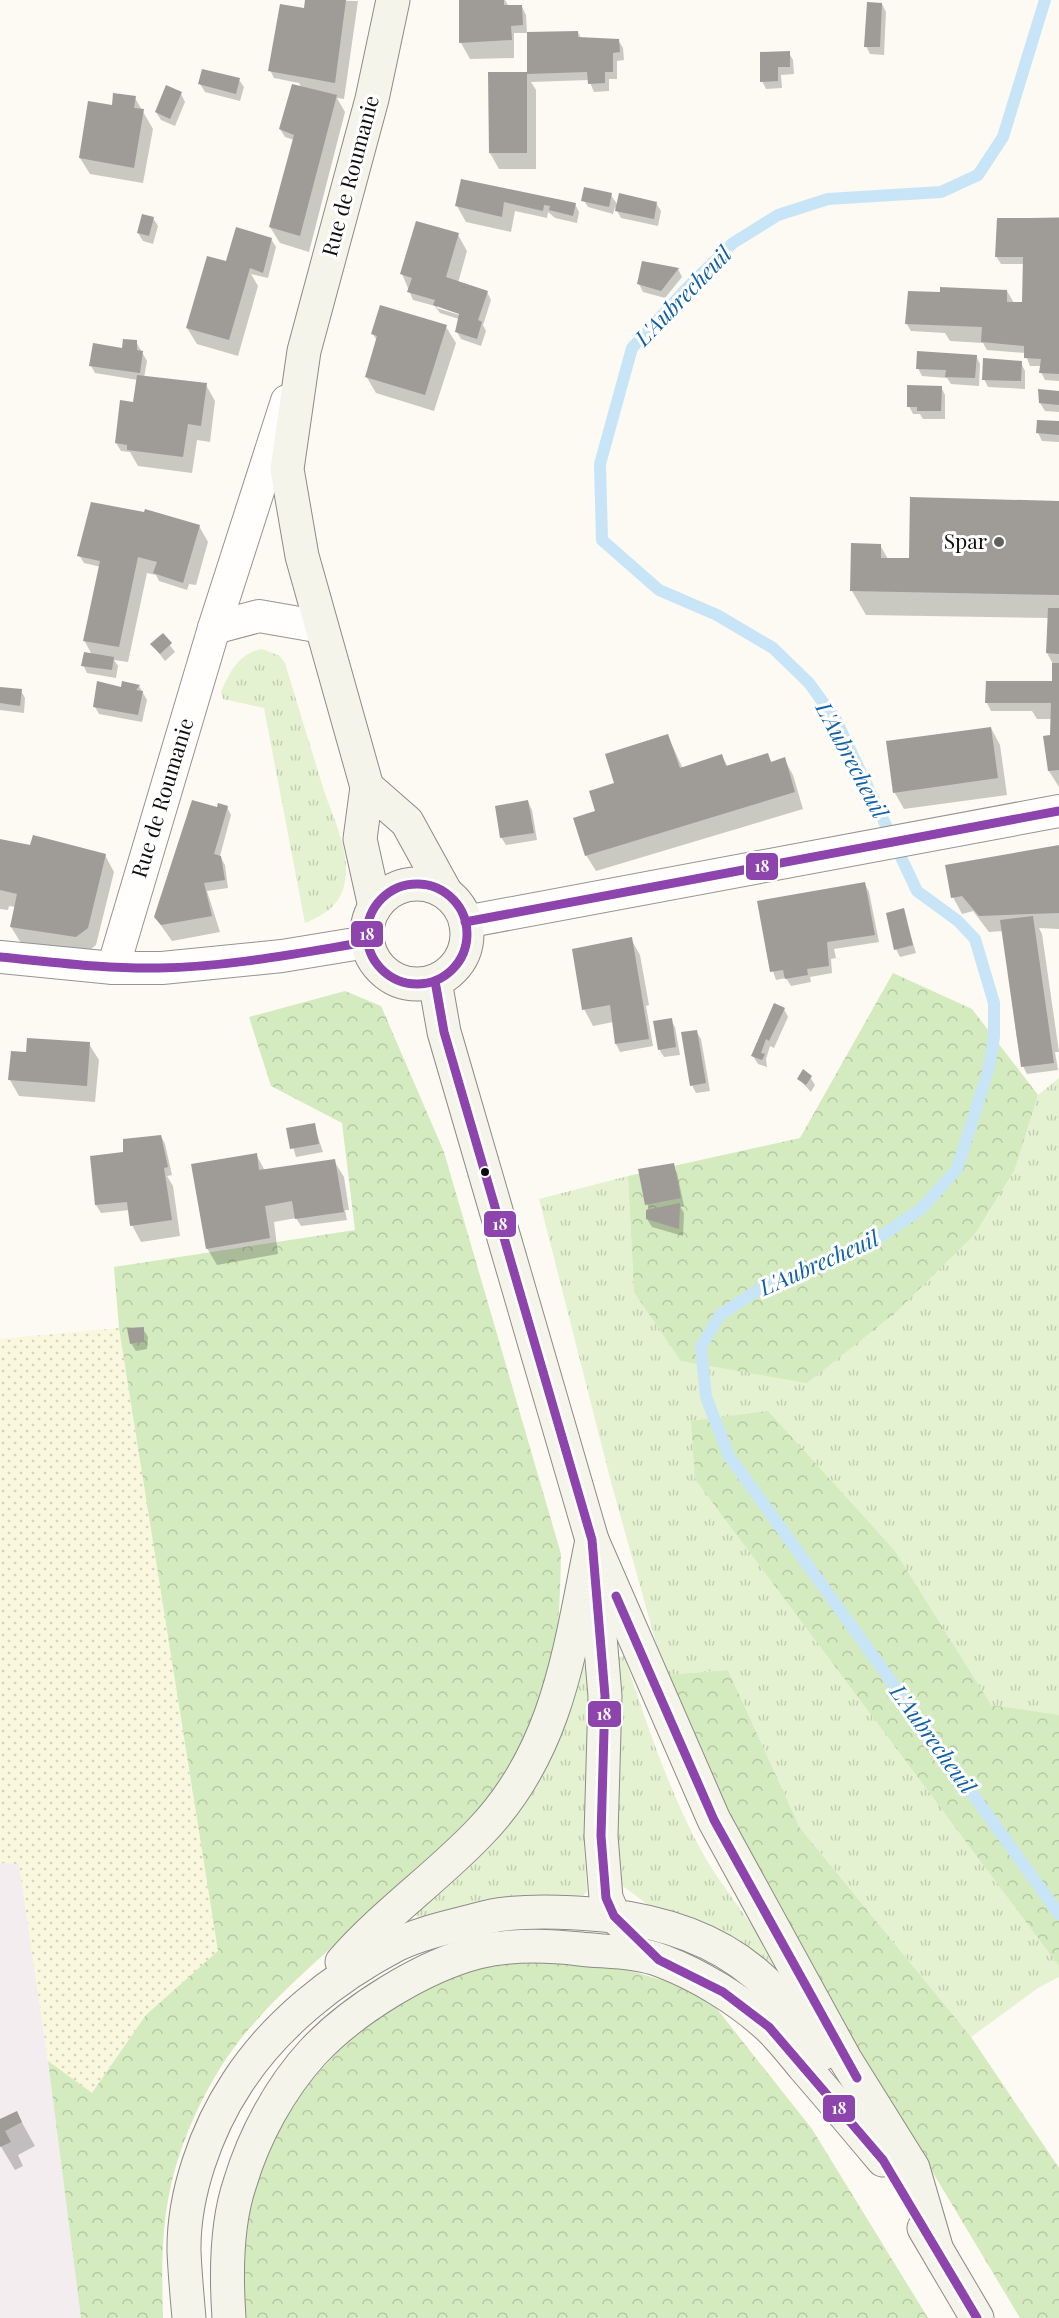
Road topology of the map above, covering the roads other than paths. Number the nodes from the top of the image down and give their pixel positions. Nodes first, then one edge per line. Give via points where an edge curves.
1 (393, 0) edge
2 (304, 351) junction
3 (322, 627) junction
4 (214, 628) junction
5 (368, 787) junction
6 (1059, 812) edge
7 (446, 893) junction
8 (375, 907) junction
9 (465, 922) junction
10 (367, 942) junction
11 (0, 957) edge
12 (113, 968) junction
13 (435, 981) junction
14 (592, 1540) junction
15 (614, 1916) junction
16 (659, 1960) junction
17 (298, 2013) junction
18 (884, 2160) junction
19 (936, 2247) junction
20 (184, 2250) junction
21 (184, 2318) edge
22 (189, 2318) edge
23 (229, 2318) edge
24 (977, 2318) edge

1 - 2 street, Rue de Roumanie via 372,99
2 - 3 street, Rue de Roumanie via 287,469 302,556
2 - 4 street, Rue de Roumanie
3 - 4 street via 259,616
3 - 5 street, Rue de Roumanie
4 - 12 street, Rue de Roumanie
5 - 7 street via 407,822
5 - 8 street, Rue de Roumanie via 360,839
6 - 9 street
7 - 8 street via 415,884 386,895
7 - 9 street via 455,901
8 - 10 street via 369,918
9 - 13 street via 467,936 458,964
10 - 12 street via 282,956 184,966
10 - 13 street via 373,959 385,973 417,984
11 - 12 street
13 - 14 street via 444,1032
14 - 15 street via 605,1696 601,1836 606,1898
14 - 17 street via 560,1694 517,1788 480,1832 350,1954
14 - 19 street via 714,1821 844,2059 913,2168
15 - 16 street
15 - 17 street via 558,1911 502,1914 444,1928 398,1944 353,1971
15 - 18 street via 650,1921 689,1934 756,1974 809,2035
16 - 18 street via 723,1992 769,2027
16 - 23 street via 536,1944 479,1952 405,1983 359,2013 313,2052 281,2095 255,2141 239,2185 229,2249
17 - 20 street via 279,2029 237,2083 207,2142 191,2192
18 - 19 street
19 - 24 street
20 - 21 street
20 - 22 street

